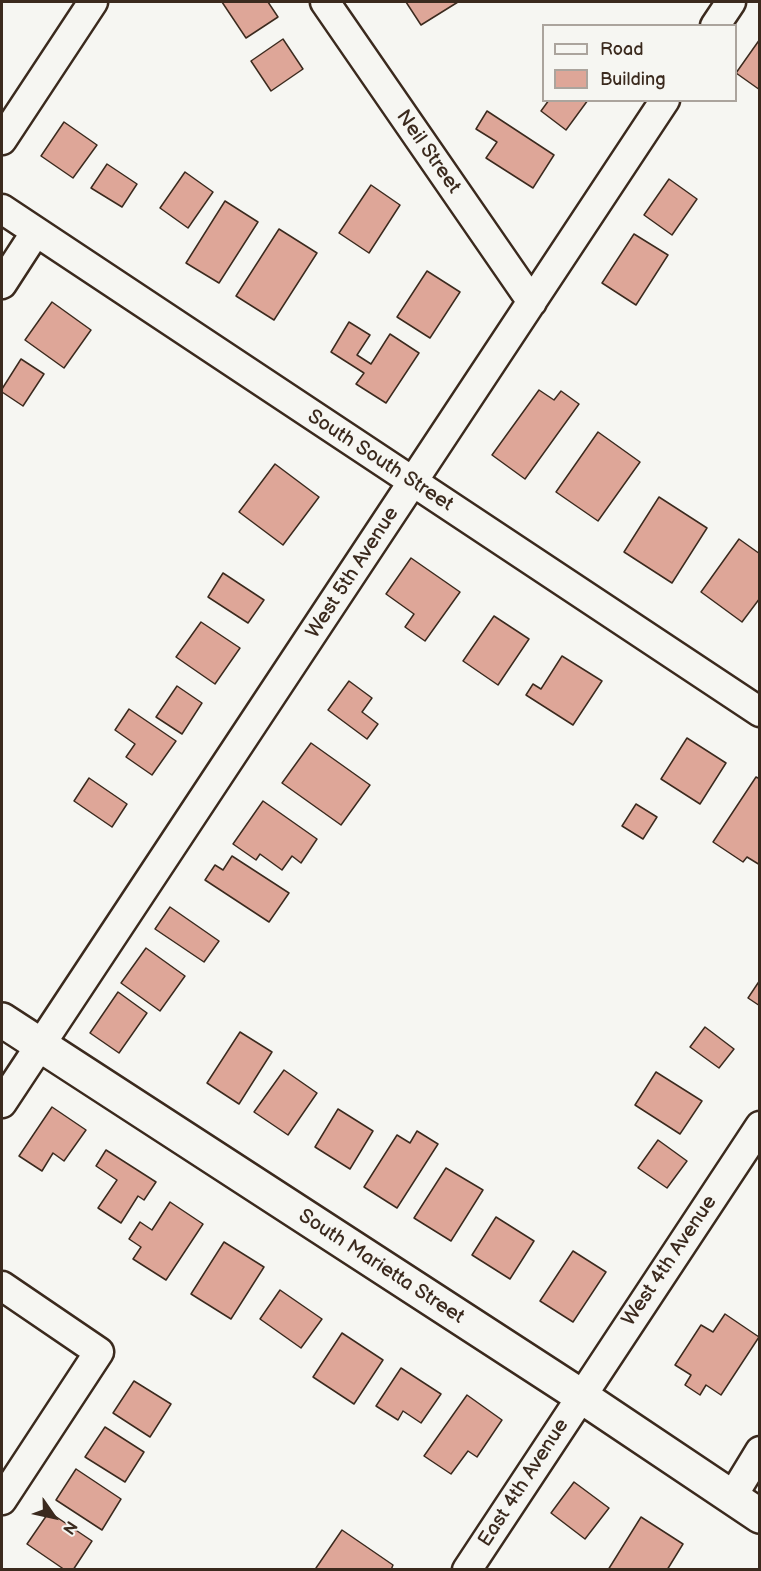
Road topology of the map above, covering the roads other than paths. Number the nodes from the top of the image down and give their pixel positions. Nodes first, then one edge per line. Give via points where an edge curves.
1 (93, 2) edge
2 (325, 2) edge
3 (731, 2) edge
4 (716, 24) edge
5 (664, 102) edge
6 (2, 140) edge
7 (2, 210) edge
8 (35, 233) junction
9 (2, 284) edge
10 (532, 302) junction
11 (412, 483) junction
12 (759, 712) edge
13 (2, 1020) edge
14 (40, 1045) junction
15 (2, 1103) edge
16 (759, 1126) edge
17 (2, 1286) edge
18 (580, 1396) junction
19 (759, 1452) edge
20 (732, 1497) junction
21 (2, 1500) edge
22 (759, 1516) edge
23 (467, 1569) edge

1 - 6 street
2 - 10 street, Neil Street
3 - 4 street
5 - 10 street, West 5th Avenue
7 - 8 street, South South Street
8 - 9 street
8 - 11 street, South South Street
10 - 11 street, West 5th Avenue
11 - 12 street, South South Street
11 - 14 street, West 5th Avenue
13 - 14 main road, South Marietta Street
14 - 15 street, West 5th Avenue
14 - 18 main road, South Marietta Street
16 - 18 street, West 4th Avenue
17 - 21 street via 99,1352
18 - 20 main road, South Marietta Street
18 - 23 street, East 4th Avenue
19 - 20 street
20 - 22 main road, South Marietta Street

